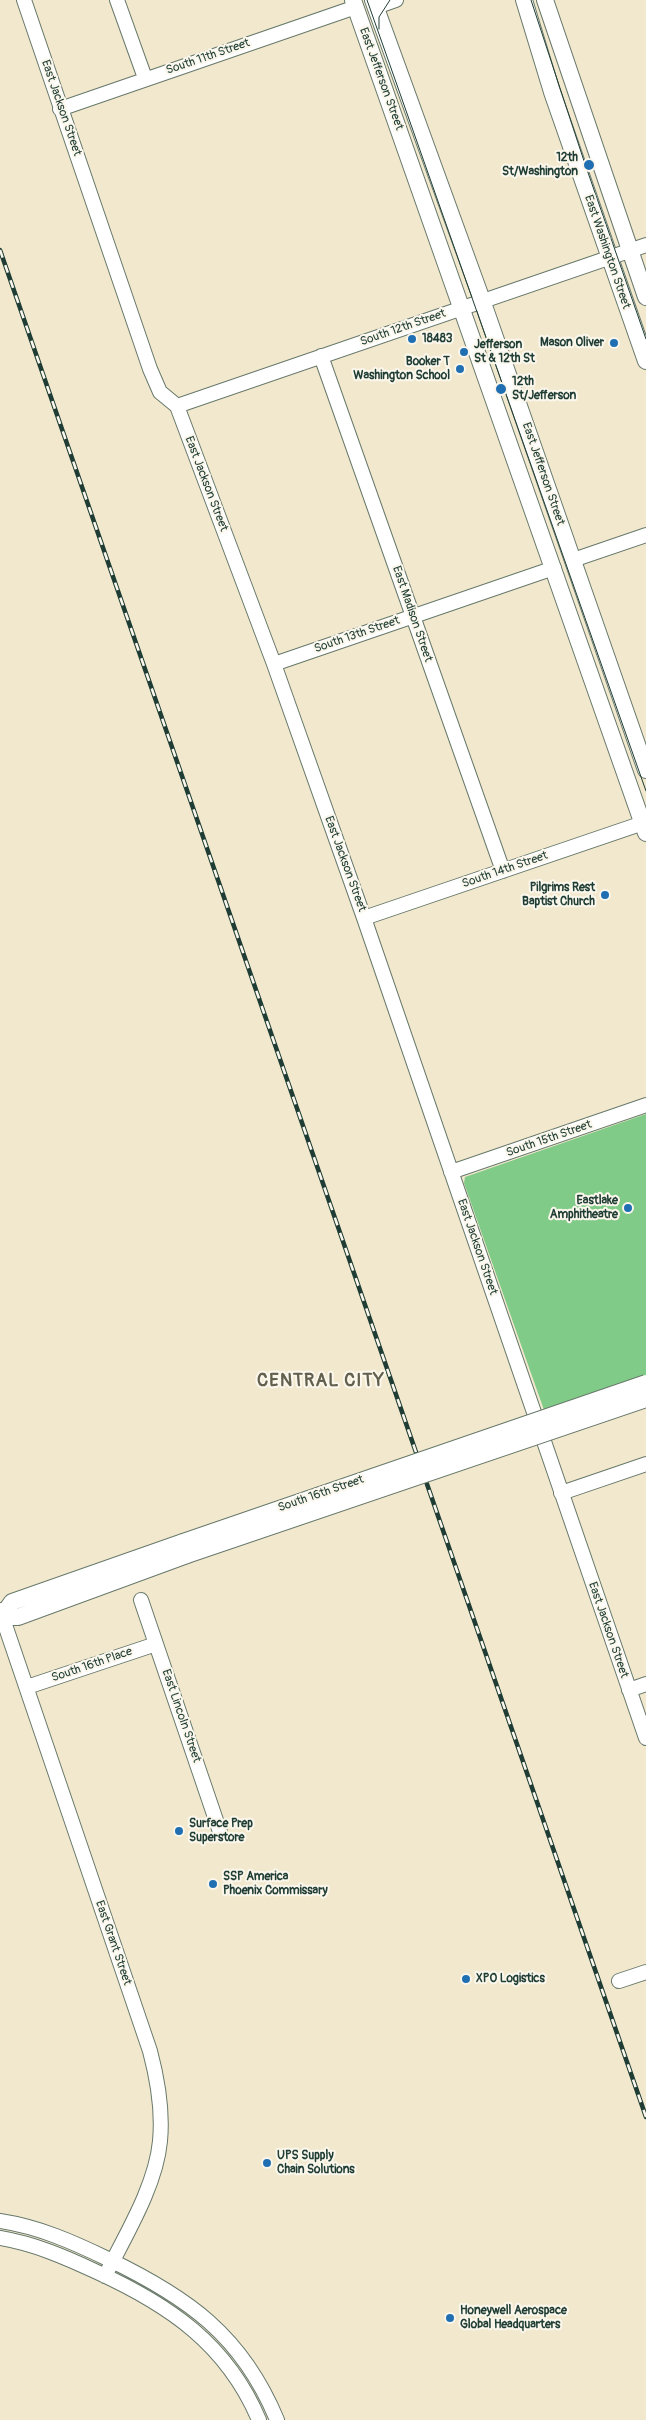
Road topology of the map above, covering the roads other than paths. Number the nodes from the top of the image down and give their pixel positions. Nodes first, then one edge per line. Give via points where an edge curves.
1 (24, 0) edge
2 (117, 0) edge
3 (396, 0) edge
4 (524, 0) edge
5 (545, 0) edge
6 (354, 3) edge
7 (374, 4) edge
8 (397, 66) junction
9 (145, 78) junction
10 (60, 109) junction
11 (409, 158) junction
12 (646, 245) edge
13 (629, 251) junction
14 (609, 258) junction
15 (646, 297) edge
16 (482, 300) junction
17 (462, 307) junction
18 (321, 356) junction
19 (646, 361) edge
20 (177, 406) junction
21 (646, 535) edge
22 (573, 560) junction
23 (554, 568) junction
24 (588, 603) junction
25 (413, 616) junction
26 (274, 664) junction
27 (599, 700) junction
28 (646, 770) edge
29 (645, 826) edge
30 (503, 871) junction
31 (364, 918) junction
32 (646, 1105) edge
33 (451, 1172) junction
34 (646, 1383) edge
35 (646, 1399) edge
36 (646, 1464) edge
37 (561, 1493) junction
38 (185, 1548) junction
39 (141, 1600) dead end
40 (1, 1614) edge
41 (156, 1644) junction
42 (646, 1684) edge
43 (28, 1687) junction
44 (629, 1690) junction
45 (646, 1738) edge
46 (220, 1832) dead end
47 (646, 1972) edge
48 (619, 1981) dead end
49 (0, 2221) edge
50 (0, 2238) edge
51 (112, 2261) junction
52 (105, 2276) junction
53 (176, 2314) junction
54 (223, 2334) junction
55 (259, 2420) edge
56 (277, 2420) edge

1 - 10 street, East Jackson Street
2 - 9 street
3 - 7 street
4 - 14 main road, East Washington Street
5 - 13 main road, East Washington Street
6 - 9 street, South 11th Street
6 - 11 main road, East Jefferson Street
7 - 8 main road, East Jefferson Street
8 - 11 main road, East Jefferson Street
8 - 16 main road, East Jefferson Street
9 - 10 street, South 11th Street
10 - 20 street, East Jackson Street via 150,369 160,392
11 - 17 main road, East Jefferson Street
12 - 13 street, South 12th Street
13 - 14 street, South 12th Street
13 - 15 main road, East Washington Street
14 - 16 street, South 12th Street
14 - 19 main road, East Washington Street
16 - 17 street, South 12th Street
16 - 22 main road, East Jefferson Street
17 - 18 street, South 12th Street
17 - 23 main road, East Jefferson Street
18 - 20 street, South 12th Street
18 - 25 street, East Madison Street
20 - 26 street, East Jackson Street
21 - 22 street
22 - 24 main road, East Jefferson Street
23 - 25 street, South 13th Street
23 - 27 main road, East Jefferson Street
24 - 27 main road
24 - 28 main road, East Jefferson Street
25 - 26 street, South 13th Street
25 - 30 street, East Madison Street
26 - 31 street, East Jackson Street
27 - 29 main road, East Jefferson Street
29 - 30 street, South 14th Street
30 - 31 street, South 14th Street
31 - 33 street, East Jackson Street
32 - 33 street, South 15th Street
33 - 37 street, East Jackson Street
34 - 38 main road, South 16th Street, bridge
35 - 38 main road, South 16th Street, bridge
36 - 37 street
37 - 44 street, East Jackson Street
38 - 40 main road, South 16th Street via 12,1602
39 - 41 street, East Lincoln Street
40 - 43 street, East Grant Street
41 - 43 street, South 16th Place
41 - 46 street, East Lincoln Street
42 - 44 street
43 - 51 street, East Grant Street via 150,2051 159,2091 161,2119 150,2183
44 - 45 street, East Jackson Street
47 - 48 street
49 - 51 street via 61,2237
50 - 52 street via 46,2250
51 - 52 street, East Grant Street
51 - 54 street via 174,2294
52 - 53 street
53 - 54 street
53 - 55 street via 222,2358 240,2382
54 - 56 street via 256,2379

